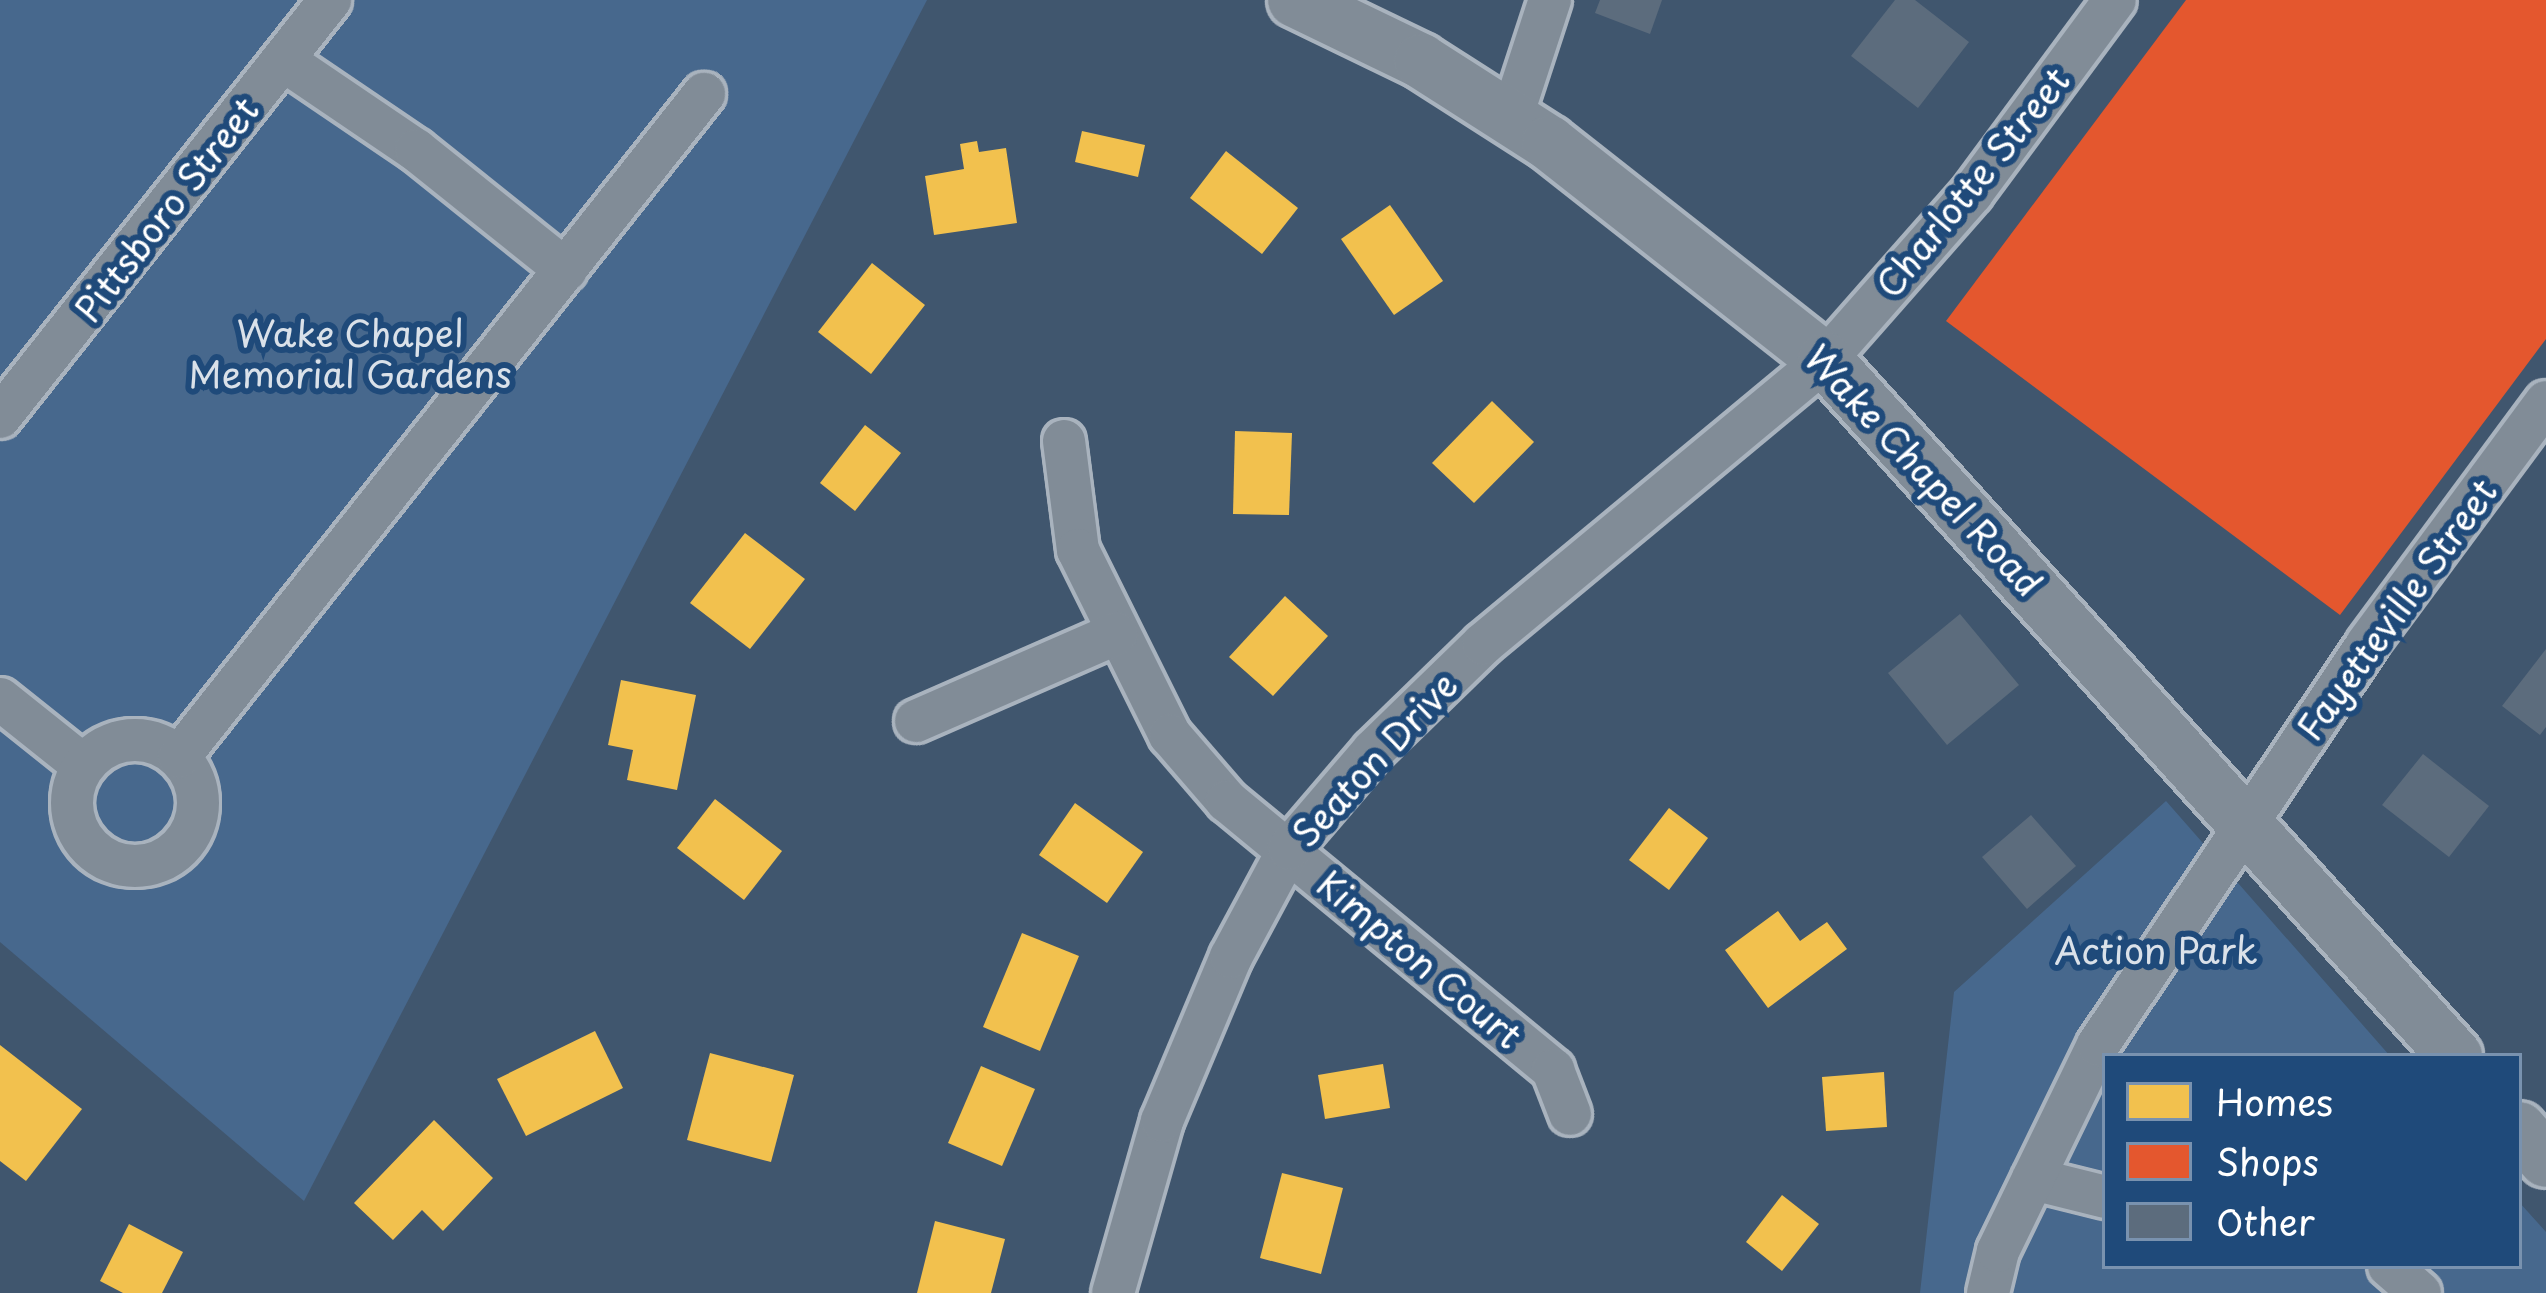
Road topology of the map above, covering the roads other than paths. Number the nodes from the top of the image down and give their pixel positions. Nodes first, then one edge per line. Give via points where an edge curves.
1 (330, 0) edge
2 (1295, 0) edge
3 (1550, 0) edge
4 (2115, 0) edge
5 (283, 60) junction
6 (704, 94) dead end
7 (1511, 119) junction
8 (566, 270) junction
9 (1825, 360) junction
10 (2546, 402) edge
11 (0, 417) edge
12 (1064, 441) dead end
13 (1117, 633) junction
14 (0, 699) edge
15 (916, 721) dead end
16 (178, 757) junction
17 (84, 766) junction
18 (2248, 818) junction
19 (1289, 849) junction
20 (2452, 1053) edge
21 (1570, 1114) dead end
22 (2522, 1132) edge
23 (2546, 1160) edge
24 (2033, 1179) junction
25 (2102, 1196) edge
26 (2392, 1269) edge
27 (1113, 1293) edge
28 (1988, 1293) edge
29 (2420, 1293) edge

1 - 5 street, Pittsboro Street
2 - 7 main road, Wake Chapel Road via 1421,61
3 - 7 street
4 - 9 street, Charlotte Street via 1972,193
5 - 8 street via 416,150
5 - 11 street, Pittsboro Street
6 - 8 street
7 - 9 main road, Wake Chapel Road via 1685,244
8 - 16 street
9 - 18 main road, Wake Chapel Road
9 - 19 street, Seaton Drive via 1484,644 1373,751
10 - 18 street, Fayetteville Street
12 - 13 street, Kimpton Court via 1078,550
13 - 15 street
13 - 19 street, Kimpton Court via 1170,735 1227,801
14 - 17 street
16 - 17 street via 160,745 119,742
16 - 17 street via 198,792 191,833 178,850 141,867 121,866 86,844 72,805
18 - 20 main road, Wake Chapel Road
18 - 24 street, Fayetteville Street via 2098,1045
19 - 21 street, Kimpton Court via 1553,1070
19 - 27 street, Seaton Drive via 1231,957 1162,1121
22 - 23 main road
24 - 25 street
24 - 28 street, Fayetteville Street via 1998,1251
26 - 29 street

